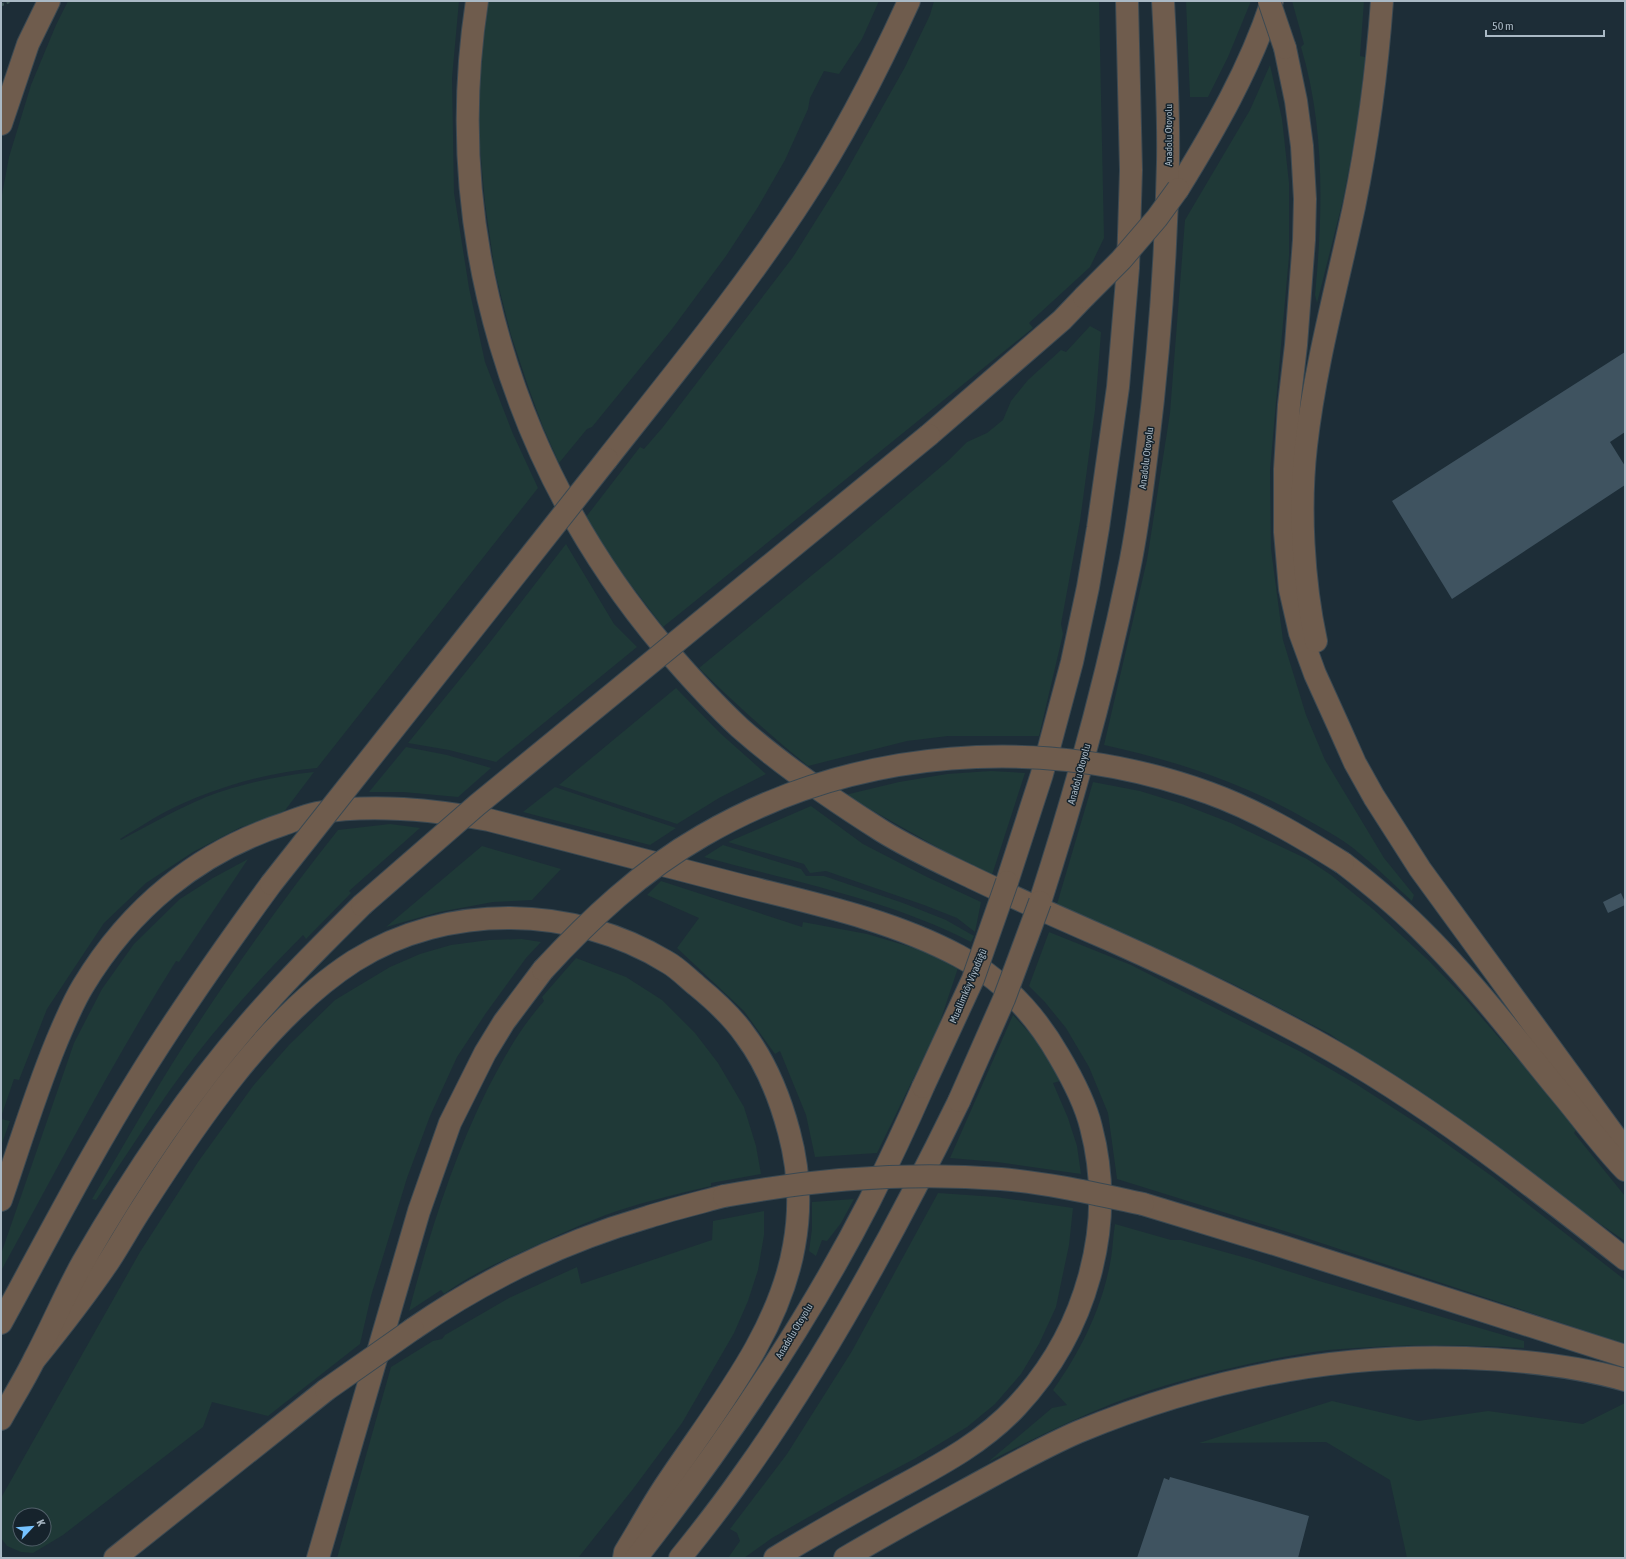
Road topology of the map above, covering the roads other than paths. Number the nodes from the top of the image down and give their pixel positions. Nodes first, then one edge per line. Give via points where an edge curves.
1 (49, 1) edge
2 (477, 1) edge
3 (908, 1) edge
4 (1127, 1) edge
5 (1163, 1) edge
6 (1271, 1) edge
7 (1382, 1) edge
8 (1, 124) edge
9 (1339, 727) junction
10 (923, 1087) joint
11 (1625, 1150) edge
12 (1625, 1170) edge
13 (1, 1200) edge
14 (1625, 1259) edge
15 (1, 1323) edge
16 (1625, 1356) edge
17 (35, 1359) junction
18 (1625, 1380) edge
19 (1, 1420) edge
20 (115, 1558) edge
21 (318, 1558) edge
22 (624, 1558) edge
23 (636, 1558) edge
24 (680, 1558) edge
25 (775, 1558) edge
26 (845, 1558) edge

1 - 8 highway via 28,44
2 - 14 highway via 468,77 467,137 474,219 495,329 519,403 548,470 602,566 622,595 678,663 739,727 788,767 887,834 939,862 1187,975 1317,1042 1462,1134
3 - 15 highway, bridge via 865,92 834,148 764,256 607,460 271,884 210,969 139,1077
4 - 10 highway, Muallimköy Viyadüğü, bridge via 1131,170 1128,268 1116,402 1096,543 1072,662 1042,774 973,979
5 - 24 highway, Anadolu Otoyolu, bridge via 1168,106 1167,192 1159,352 1140,504 1128,573 1078,780 1040,902 1004,999 959,1101 892,1232 812,1369 741,1478
6 - 9 highway, bridge via 1285,48 1296,101 1305,199 1304,240 1285,469 1285,532 1290,589 1300,633
6 - 17 highway, bridge via 1248,63 1230,101 1178,189 1121,260 1056,325 929,435 477,805 362,905 267,1003 211,1070 142,1165 58,1308
7 - 9 highway via 1369,122 1317,381 1303,480 1303,526 1312,625 1321,667
9 - 11 highway via 1355,763 1420,869
10 - 23 highway, Anadolu Otoyolu via 868,1204 783,1351 723,1440
12 - 21 highway, bridge via 1464,976 1419,928 1380,892 1343,863 1266,818 1210,793 1155,776 1057,758 973,757 918,762 817,785 773,800 702,836 662,863 610,903 574,936 543,970 504,1022 485,1053 450,1124 414,1226
13 - 25 highway via 43,1074 66,1020 82,986 130,923 180,876 206,859 242,840 317,813 400,808 489,820 872,920 927,940 969,962 1018,1000 1053,1045 1079,1093 1091,1125 1100,1181 1100,1210 1091,1274 1074,1322 1057,1355 1018,1405 998,1424 943,1463
16 - 20 highway, bridge via 1271,1243 1143,1204 1087,1192 1001,1179 934,1176 856,1178 803,1183 724,1196 646,1217 538,1258 462,1298 326,1390
17 - 19 highway
17 - 22 highway via 110,1260 224,1088 276,1028 330,978 379,948 411,935 461,921 532,918 560,921 607,934 669,963 714,999 745,1034 766,1069 781,1104 794,1154 798,1191 798,1218 790,1264 781,1294 760,1340 666,1484 625,1552
18 - 26 highway via 1542,1363 1435,1357 1334,1363 1256,1376 1152,1405 1076,1433 987,1478

